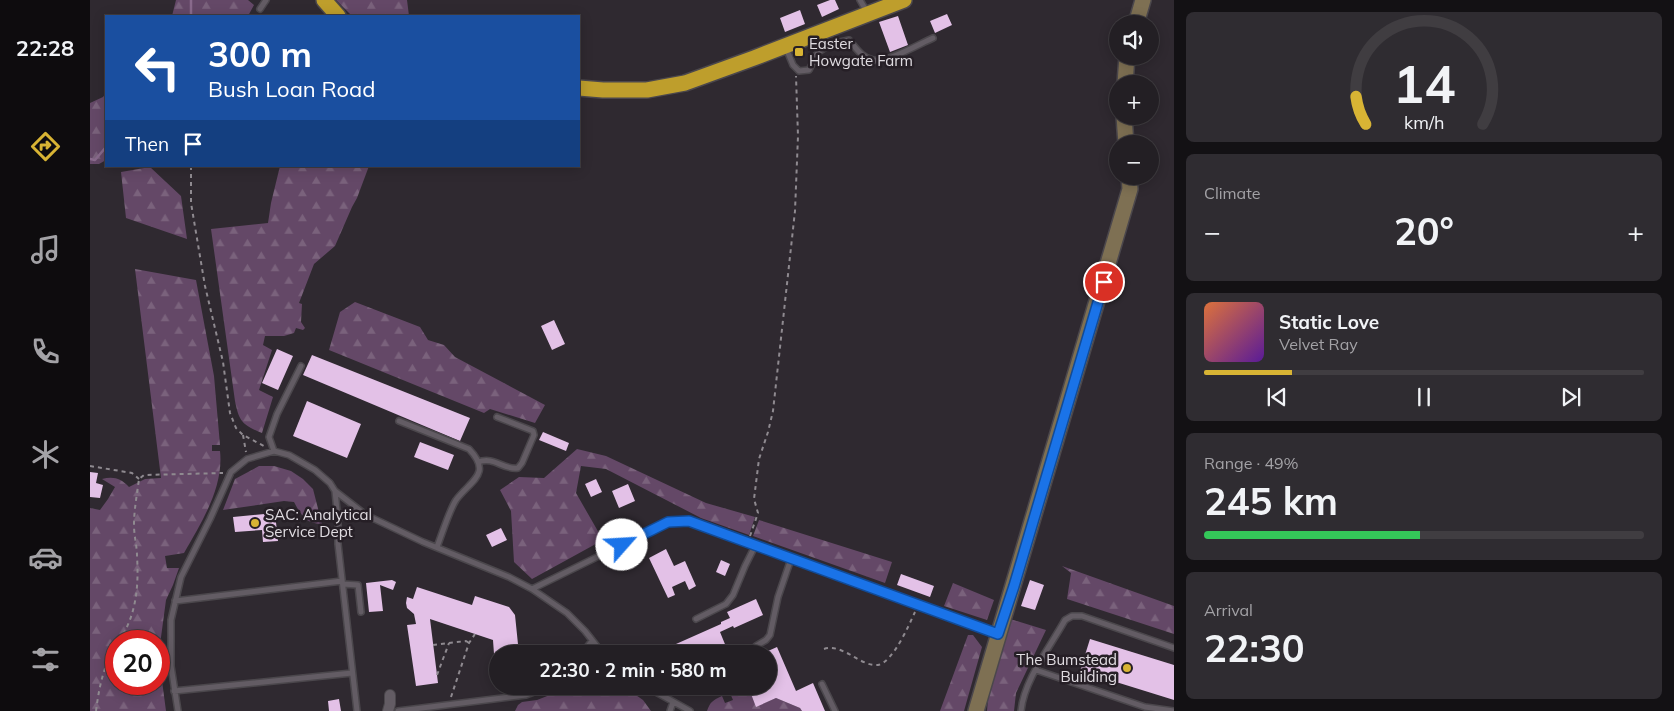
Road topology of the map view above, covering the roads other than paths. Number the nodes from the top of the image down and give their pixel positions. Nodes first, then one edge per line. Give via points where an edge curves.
1 (266, 0) edge
2 (324, 0) edge
3 (860, 0) edge
4 (904, 0) edge
5 (1143, 0) edge
6 (260, 9) dead end
7 (337, 15) edge
8 (868, 15) junction
9 (1139, 15) edge
10 (933, 38) dead end
11 (786, 46) junction
12 (580, 88) edge
13 (1130, 185) edge
14 (301, 366) dead end
15 (497, 417) dead end
16 (399, 421) dead end
17 (274, 450) junction
18 (478, 462) junction
19 (335, 491) junction
20 (364, 514) junction
21 (338, 520) junction
22 (755, 546) junction
23 (437, 547) junction
24 (791, 559) junction
25 (342, 583) junction
26 (532, 589) junction
27 (176, 601) junction
28 (361, 612) dead end
29 (696, 619) dead end
30 (998, 634) junction
31 (592, 640) junction
32 (588, 645) edge
33 (596, 645) edge
34 (758, 645) edge
35 (1174, 648) edge
36 (1036, 670) junction
37 (352, 673) junction
38 (822, 684) dead end
39 (174, 692) junction
40 (526, 695) edge
41 (661, 695) edge
42 (390, 696) dead end
43 (673, 702) junction
44 (178, 711) edge
45 (357, 711) edge
46 (388, 711) edge
47 (398, 711) edge
48 (670, 711) edge
49 (690, 711) edge
50 (835, 711) edge
51 (976, 711) edge
52 (1021, 711) edge
53 (1174, 711) edge

1 - 6 lane
2 - 7 highway
3 - 8 lane
4 - 8 highway
5 - 9 street
8 - 11 highway
10 - 11 lane via 886,59 873,60 861,55 849,40 831,44 818,52 808,70 799,71 793,65
11 - 12 highway via 685,83 647,90
13 - 30 street
14 - 17 lane via 269,437
15 - 18 lane via 533,431 534,435 518,468 490,459
16 - 18 lane via 469,450
17 - 19 lane via 315,470
17 - 27 lane via 247,459 231,472 181,577
18 - 23 lane via 478,477 456,501
19 - 20 lane
19 - 21 lane
20 - 21 lane via 350,511
20 - 23 lane
21 - 25 lane
22 - 24 lane
22 - 26 lane via 689,521 668,522
22 - 29 lane via 726,604
23 - 26 lane
24 - 30 lane
24 - 34 lane via 770,635
25 - 27 lane
25 - 28 lane via 358,585
25 - 37 lane
26 - 31 lane via 567,613
27 - 39 lane via 171,620
30 - 51 street
31 - 32 lane
31 - 33 lane
35 - 36 lane via 1082,616 1072,616 1065,620
36 - 52 lane via 1022,697
36 - 53 lane via 1145,707
37 - 39 lane
37 - 45 lane
38 - 50 lane
39 - 44 lane
40 - 47 lane
41 - 43 lane
42 - 46 street
43 - 48 lane
43 - 49 lane

